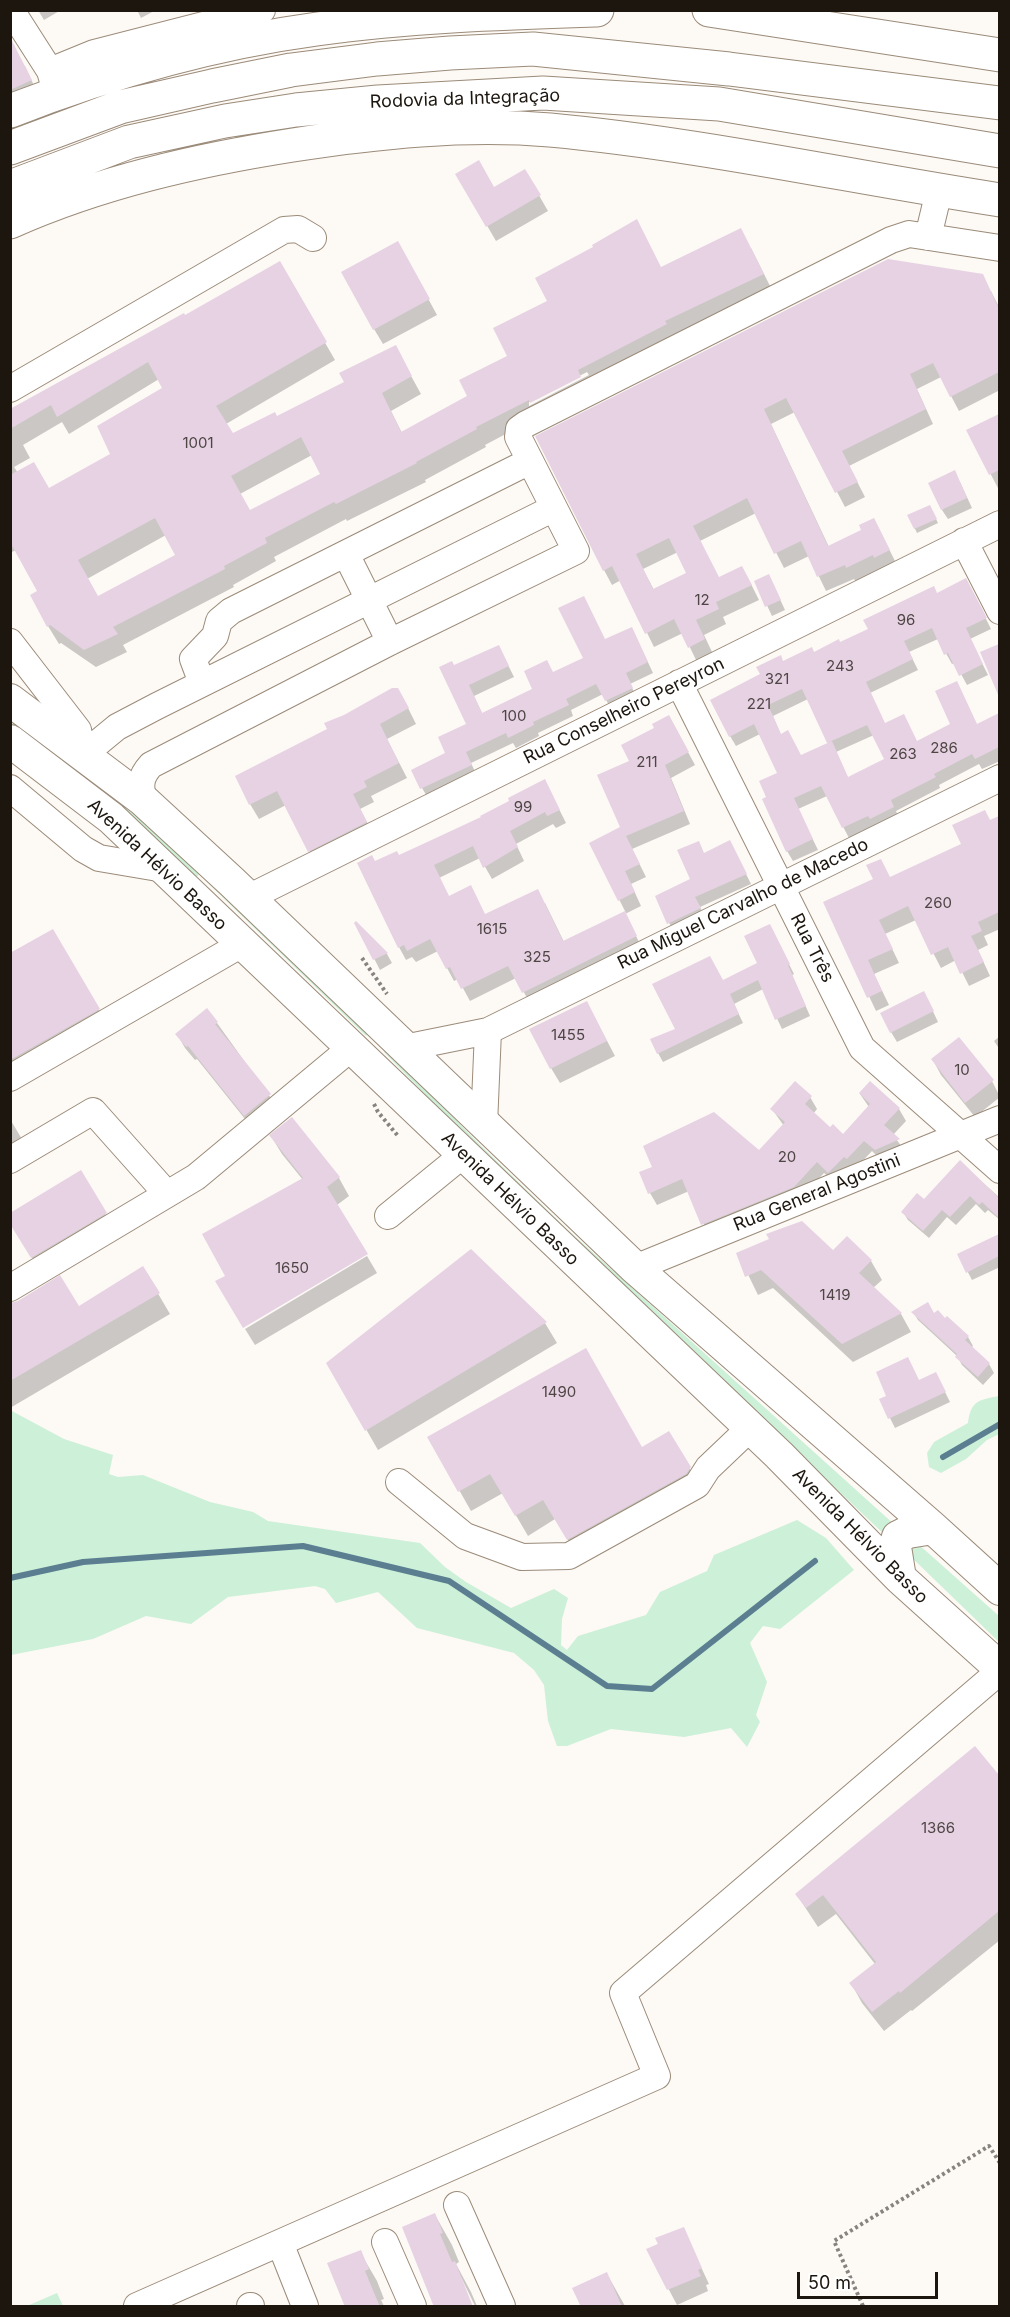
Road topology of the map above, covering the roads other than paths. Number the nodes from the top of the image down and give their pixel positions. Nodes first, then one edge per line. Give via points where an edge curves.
1 (12, 10) edge
2 (262, 10) edge
3 (597, 10) edge
4 (710, 10) edge
5 (507, 12) edge
6 (999, 55) edge
7 (53, 82) junction
8 (999, 102) edge
9 (10, 111) edge
10 (10, 148) edge
11 (999, 151) edge
12 (10, 187) edge
13 (939, 191) junction
14 (999, 200) edge
15 (10, 222) edge
16 (928, 237) junction
17 (313, 238) dead end
18 (999, 248) edge
19 (10, 389) edge
20 (531, 461) junction
21 (554, 508) junction
22 (999, 524) edge
23 (964, 541) junction
24 (346, 554) junction
25 (369, 600) junction
26 (999, 611) edge
27 (10, 642) edge
28 (390, 642) junction
29 (202, 683) junction
30 (679, 683) junction
31 (10, 700) edge
32 (10, 741) edge
33 (83, 755) junction
34 (999, 778) edge
35 (10, 788) edge
36 (143, 800) junction
37 (111, 818) junction
38 (83, 849) junction
39 (164, 869) junction
40 (781, 886) junction
41 (248, 898) junction
42 (242, 944) junction
43 (488, 1031) junction
44 (351, 1048) junction
45 (404, 1048) junction
46 (10, 1078) edge
47 (999, 1119) edge
48 (484, 1125) junction
49 (960, 1135) junction
50 (464, 1154) junction
51 (10, 1160) edge
52 (999, 1170) edge
53 (167, 1194) junction
54 (388, 1216) dead end
55 (635, 1268) junction
56 (10, 1288) edge
57 (750, 1428) junction
58 (399, 1482) dead end
59 (933, 1528) junction
60 (900, 1578) junction
61 (999, 1589) edge
62 (999, 1670) edge
63 (457, 2205) dead end
64 (385, 2242) dead end
65 (280, 2243) junction
66 (137, 2307) edge
67 (305, 2307) edge
68 (413, 2307) edge
69 (502, 2307) edge

1 - 7 street
2 - 7 street via 94,53
3 - 5 highway
4 - 6 highway
5 - 7 highway via 349,25 266,37
7 - 9 highway
8 - 10 highway via 533,50 450,53 302,68 212,86 120,107
11 - 12 highway, Rodovia da Integração via 719,104 543,93 378,102 225,121 129,142
13 - 14 highway
13 - 15 highway via 692,148 549,130 484,127 346,137 189,164 96,190
13 - 16 street
16 - 18 street
16 - 20 street via 909,234 891,240 526,424 519,429 518,437
17 - 19 street via 298,229 284,230
20 - 21 street
20 - 24 street
21 - 25 street
21 - 28 street via 576,551
22 - 23 street, Rua Conselheiro Pereyron
23 - 26 street
23 - 30 street, Rua Conselheiro Pereyron
24 - 25 street
24 - 29 street via 231,611 219,621 215,636 193,659
25 - 28 street
25 - 29 street
27 - 33 street via 78,730
28 - 36 street via 151,765 140,785
29 - 33 street via 117,728
30 - 40 street, Rua Três
30 - 41 street, Rua Conselheiro Pereyron
31 - 33 main road, Avenida Hélvio Basso
32 - 37 main road, Avenida Hélvio Basso
33 - 36 main road, Avenida Hélvio Basso
34 - 40 street, Rua Miguel Carvalho de Macedo
35 - 38 street
36 - 41 main road, Avenida Hélvio Basso
37 - 38 street via 103,835
37 - 39 main road, Avenida Hélvio Basso
38 - 39 street via 99,858
39 - 42 main road, Avenida Hélvio Basso
40 - 43 street, Rua Miguel Carvalho de Macedo
40 - 49 street, Rua Três via 862,1048
41 - 45 main road, Avenida Hélvio Basso
42 - 44 main road, Avenida Hélvio Basso
42 - 46 street
43 - 45 street, Rua Miguel Carvalho de Macedo
43 - 48 street
44 - 50 main road, Avenida Hélvio Basso
44 - 53 street via 196,1178
45 - 48 main road, Avenida Hélvio Basso
47 - 49 street, Rua General Agostini
48 - 55 main road, Avenida Hélvio Basso
49 - 52 street, Rua Três
49 - 55 street, Rua General Agostini
50 - 54 street
50 - 57 main road, Avenida Hélvio Basso
51 - 53 street via 93,1111
53 - 56 street
55 - 59 main road, Avenida Hélvio Basso
57 - 58 street via 708,1468 697,1485 569,1556 522,1557 465,1536
57 - 60 main road, Avenida Hélvio Basso
59 - 60 main road via 908,1532 898,1538 895,1547
59 - 61 main road, Avenida Hélvio Basso
60 - 62 main road, Avenida Hélvio Basso
62 - 65 street via 623,1993 657,2076
63 - 69 street
64 - 68 street
65 - 66 street
65 - 67 street

